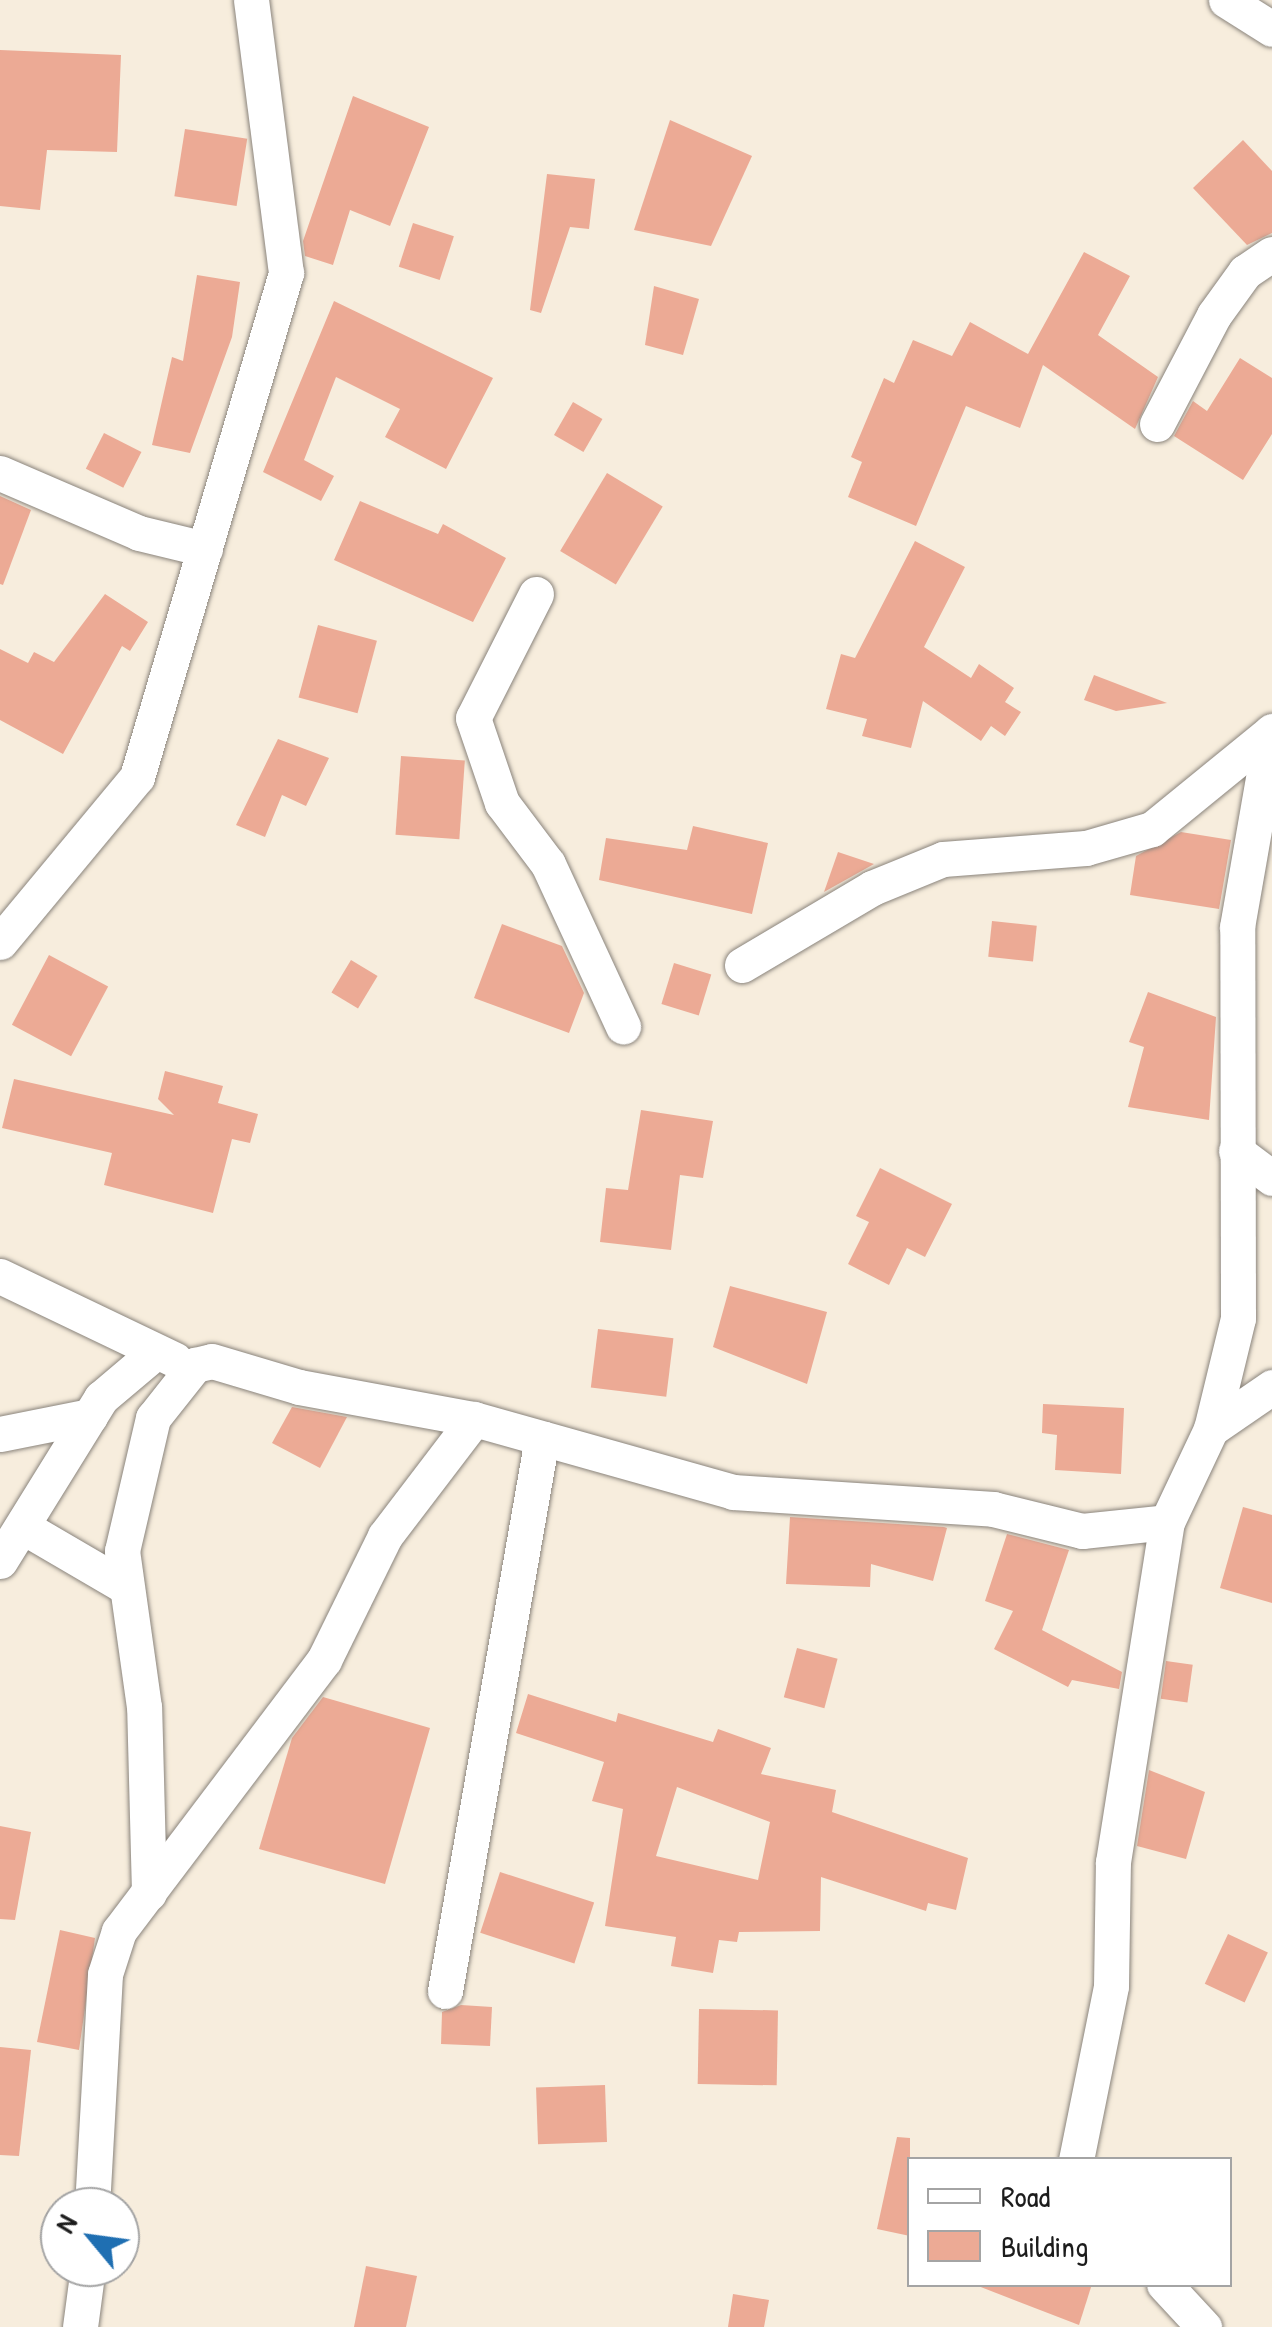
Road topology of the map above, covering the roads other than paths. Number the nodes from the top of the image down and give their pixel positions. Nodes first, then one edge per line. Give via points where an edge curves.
1 (251, 0) edge
2 (1226, 0) edge
3 (1272, 29) edge
4 (1272, 254) edge
5 (1157, 424) dead end
6 (0, 473) edge
7 (205, 548) junction
8 (536, 594) dead end
9 (1272, 731) edge
10 (0, 942) edge
11 (742, 965) dead end
12 (623, 1026) dead end
13 (1236, 1151) junction
14 (1272, 1178) edge
15 (0, 1276) edge
16 (153, 1354) junction
17 (195, 1365) junction
18 (1272, 1387) edge
19 (90, 1416) junction
20 (474, 1418) junction
21 (1211, 1430) junction
22 (0, 1434) edge
23 (542, 1438) junction
24 (1168, 1522) junction
25 (25, 1528) junction
26 (0, 1561) edge
27 (121, 1584) junction
28 (149, 1893) junction
29 (445, 1991) dead end
30 (1077, 2157) edge
31 (93, 2187) edge
32 (85, 2287) edge
33 (1167, 2287) edge
34 (80, 2327) edge
35 (1204, 2327) edge

1 - 7 street via 286,273
2 - 3 street
4 - 5 street via 1245,272 1214,314
6 - 7 street via 139,533
7 - 10 street via 137,777
8 - 12 street via 474,718 502,803 548,864
9 - 11 street via 1152,829 1086,848 943,859 872,888
9 - 13 street via 1237,927
13 - 14 street
13 - 21 street via 1238,1318
15 - 16 street
16 - 17 street
16 - 19 street
17 - 20 street via 212,1361 300,1388
17 - 27 street via 154,1418
18 - 21 street
19 - 22 street
19 - 25 street
20 - 23 street
20 - 28 street via 385,1536 324,1660
21 - 24 street
23 - 24 street via 745,1494 993,1509 1082,1531
23 - 29 street
24 - 30 street via 1113,1862 1111,1986
25 - 26 street
25 - 27 street
27 - 28 street via 144,1708
28 - 31 street via 120,1931 105,1974
32 - 34 street
33 - 35 street

